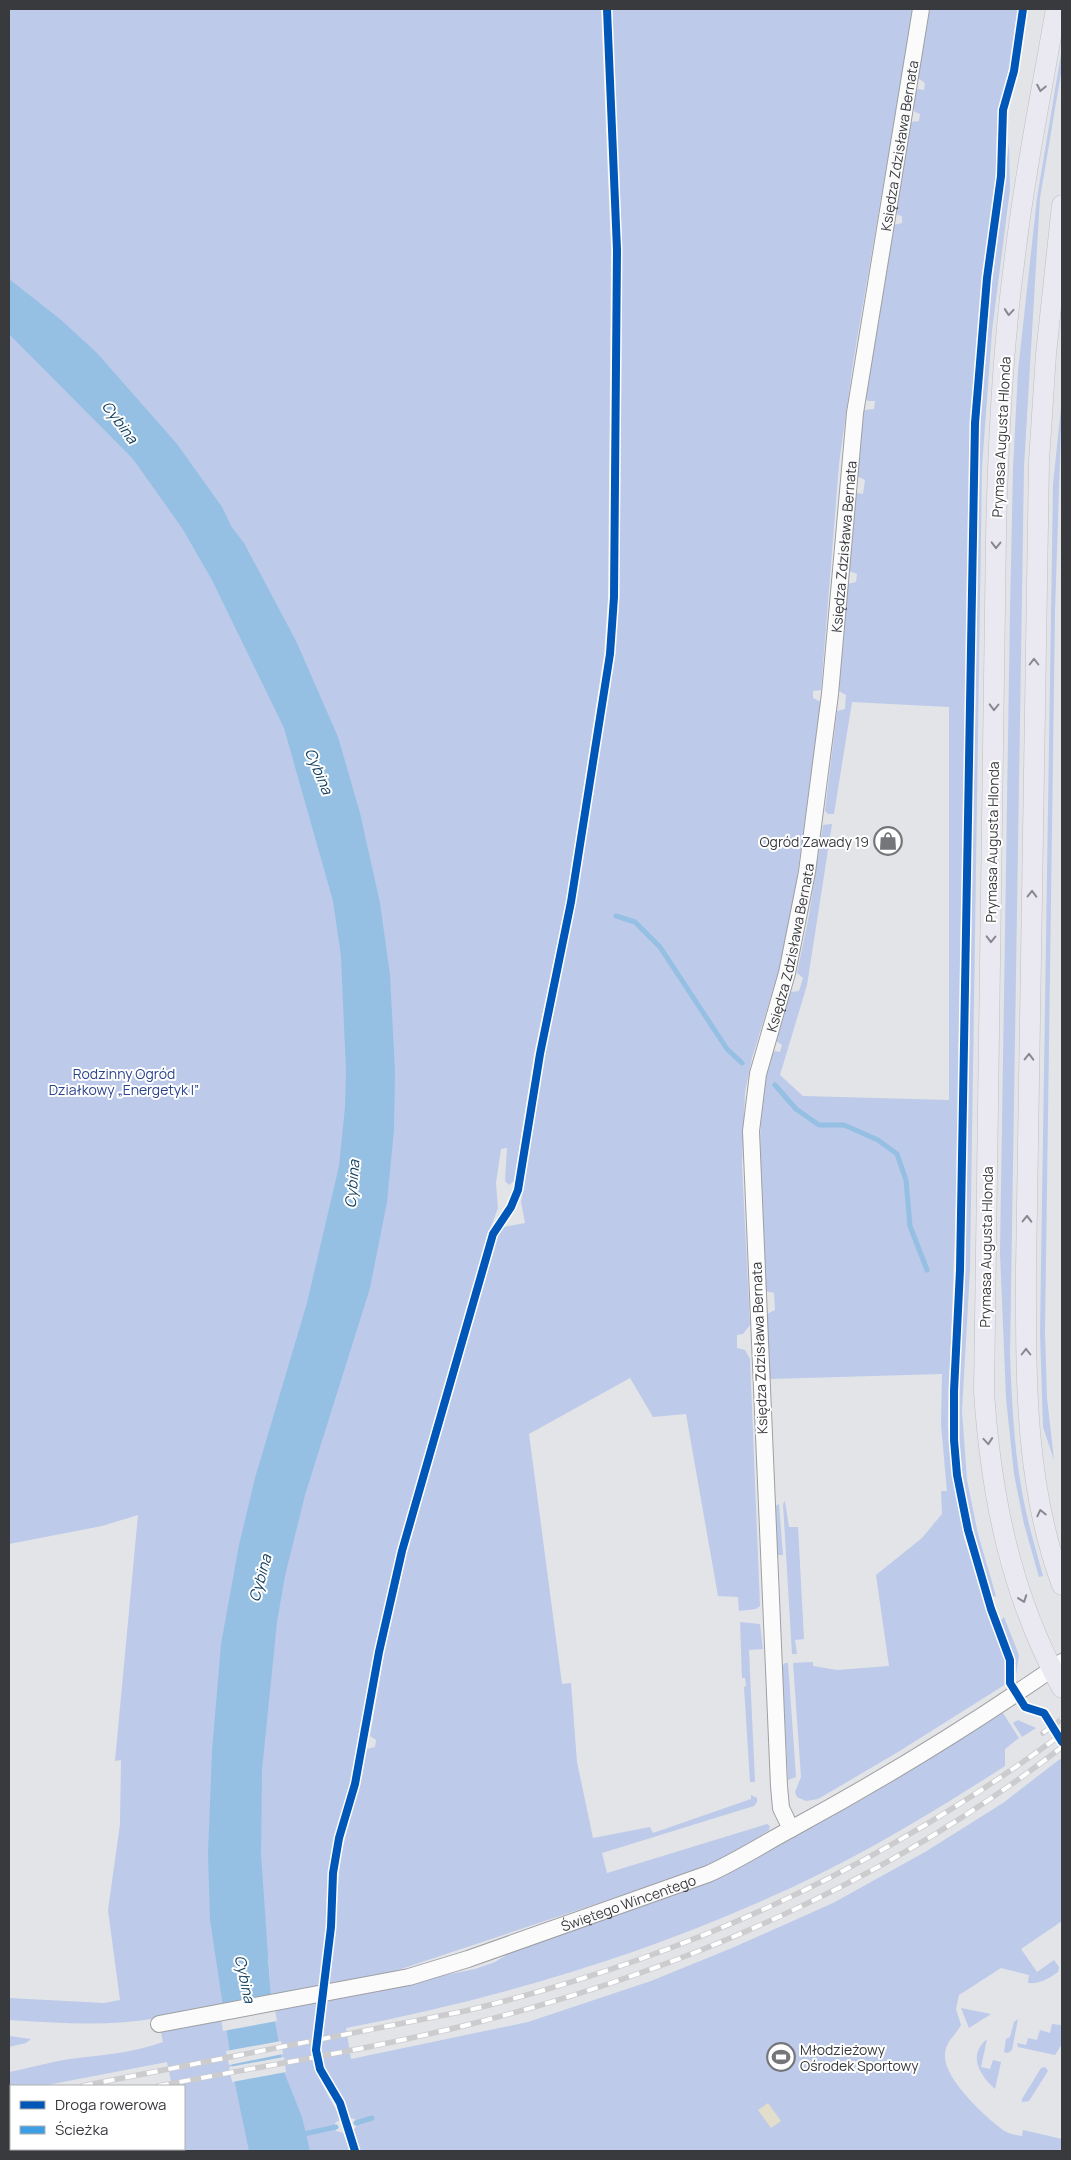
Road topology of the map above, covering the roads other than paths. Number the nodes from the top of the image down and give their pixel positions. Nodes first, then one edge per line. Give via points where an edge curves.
1 (920, 9) edge
2 (1056, 9) edge
3 (1062, 205) edge
4 (1062, 1584) edge
5 (1057, 1665) edge
6 (1062, 1688) edge
7 (791, 1829) junction
8 (160, 2024) dead end

1 - 7 street, Księdza Zdzisława Bernata via 854,414 830,694 807,872 787,973 758,1074 751,1131 780,1793 783,1812
2 -> 5 main road, Prymasa Augusta Hlonda via 1015,255 1001,406 996,536 984,1341 987,1432 998,1514 1019,1589
4 -> 3 main road via 1042,1519 1031,1451 1026,1369 1039,461 1045,364
5 - 6 main road, Prymasa Augusta Hlonda
5 - 7 street, Świętego Wincentego via 959,1732
7 - 8 street, Świętego Wincentego via 708,1874 409,1977

